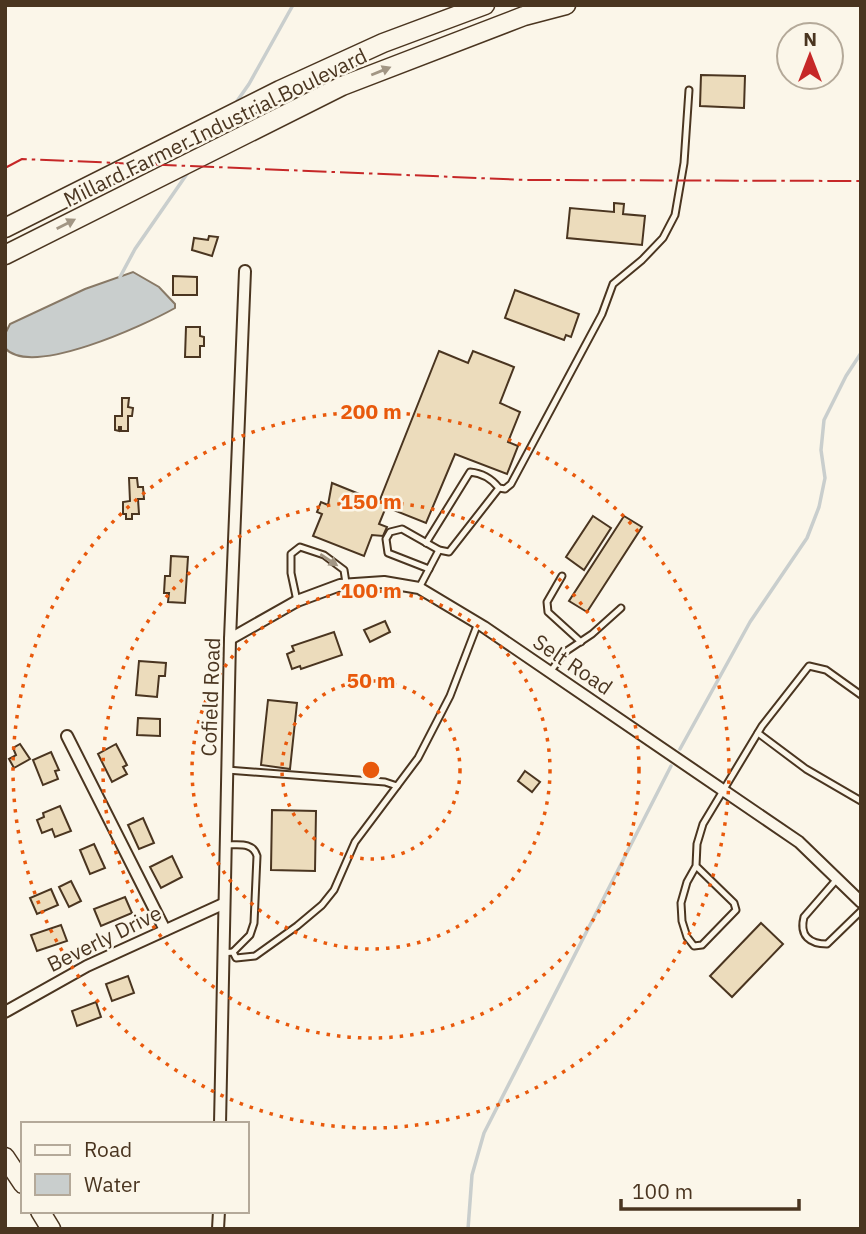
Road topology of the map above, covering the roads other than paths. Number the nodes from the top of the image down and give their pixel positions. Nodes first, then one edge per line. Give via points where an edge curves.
1 (485, 5) edge
2 (566, 5) edge
3 (689, 90) dead end
4 (5, 228) edge
5 (5, 254) edge
6 (245, 271) dead end
7 (499, 488) junction
8 (426, 543) junction
9 (439, 550) junction
10 (429, 569) junction
11 (562, 576) dead end
12 (346, 585) junction
13 (419, 588) junction
14 (298, 601) junction
15 (621, 608) dead end
16 (478, 623) junction
17 (230, 639) junction
18 (581, 642) junction
19 (550, 672) junction
20 (861, 695) edge
21 (758, 733) junction
22 (67, 736) dead end
23 (227, 770) junction
24 (397, 786) junction
25 (723, 790) junction
26 (861, 801) edge
27 (225, 845) junction
28 (696, 866) junction
29 (837, 879) junction
30 (861, 902) edge
31 (223, 904) junction
32 (861, 911) edge
33 (165, 930) junction
34 (227, 952) junction
35 (5, 1012) edge
36 (220, 1122) edge
37 (5, 1157) edge
38 (21, 1181) edge
39 (41, 1213) edge
40 (51, 1229) edge

1 - 4 main road, Millard Farmer Industrial Boulevard via 383,43 280,90
5 -> 2 main road, Millard Farmer Industrial Boulevard via 342,86 486,30
3 - 7 lane via 684,163 674,215 663,237 613,284 602,314 519,471 511,484
6 - 17 street, Cofield Road
7 - 8 lane via 481,473 470,472
7 - 9 lane via 453,549
8 - 9 lane
8 - 10 lane via 397,529 390,532 386,545 388,553
9 - 10 lane
10 - 13 lane
11 - 18 lane via 547,602 548,612
12 - 13 street, Selt Road via 384,582
12 - 14 street, Selt Road
14 -> 12 lane via 291,554 300,547 324,555 344,570
13 - 16 street, Selt Road
14 - 17 street, Selt Road
15 - 18 lane
16 - 19 street, Selt Road
16 - 24 lane via 450,696 418,758
17 - 23 street, Cofield Road
18 - 19 lane via 565,652
19 - 25 street, Selt Road
20 - 21 lane via 825,670 809,666
21 - 25 lane
21 - 26 lane via 806,769
22 - 33 street
23 - 24 lane
23 - 27 street, Cofield Road
24 - 34 lane via 355,842 334,890 322,905 255,956 236,958
25 - 28 lane via 703,824
25 - 29 street, Selt Road via 799,842
27 - 31 street, Cofield Road
27 - 34 lane via 246,845 257,856 254,923 250,935
28 - 28 lane via 681,904 685,929 694,946 702,944 736,910
29 - 30 street, Selt Road
29 - 32 lane via 804,917 806,937 815,944 827,944
31 - 33 street, Beverly Drive
31 - 34 street, Cofield Road
33 - 35 street, Beverly Drive via 87,966
34 - 36 street, Cofield Road
37 - 38 main road
39 - 40 main road

